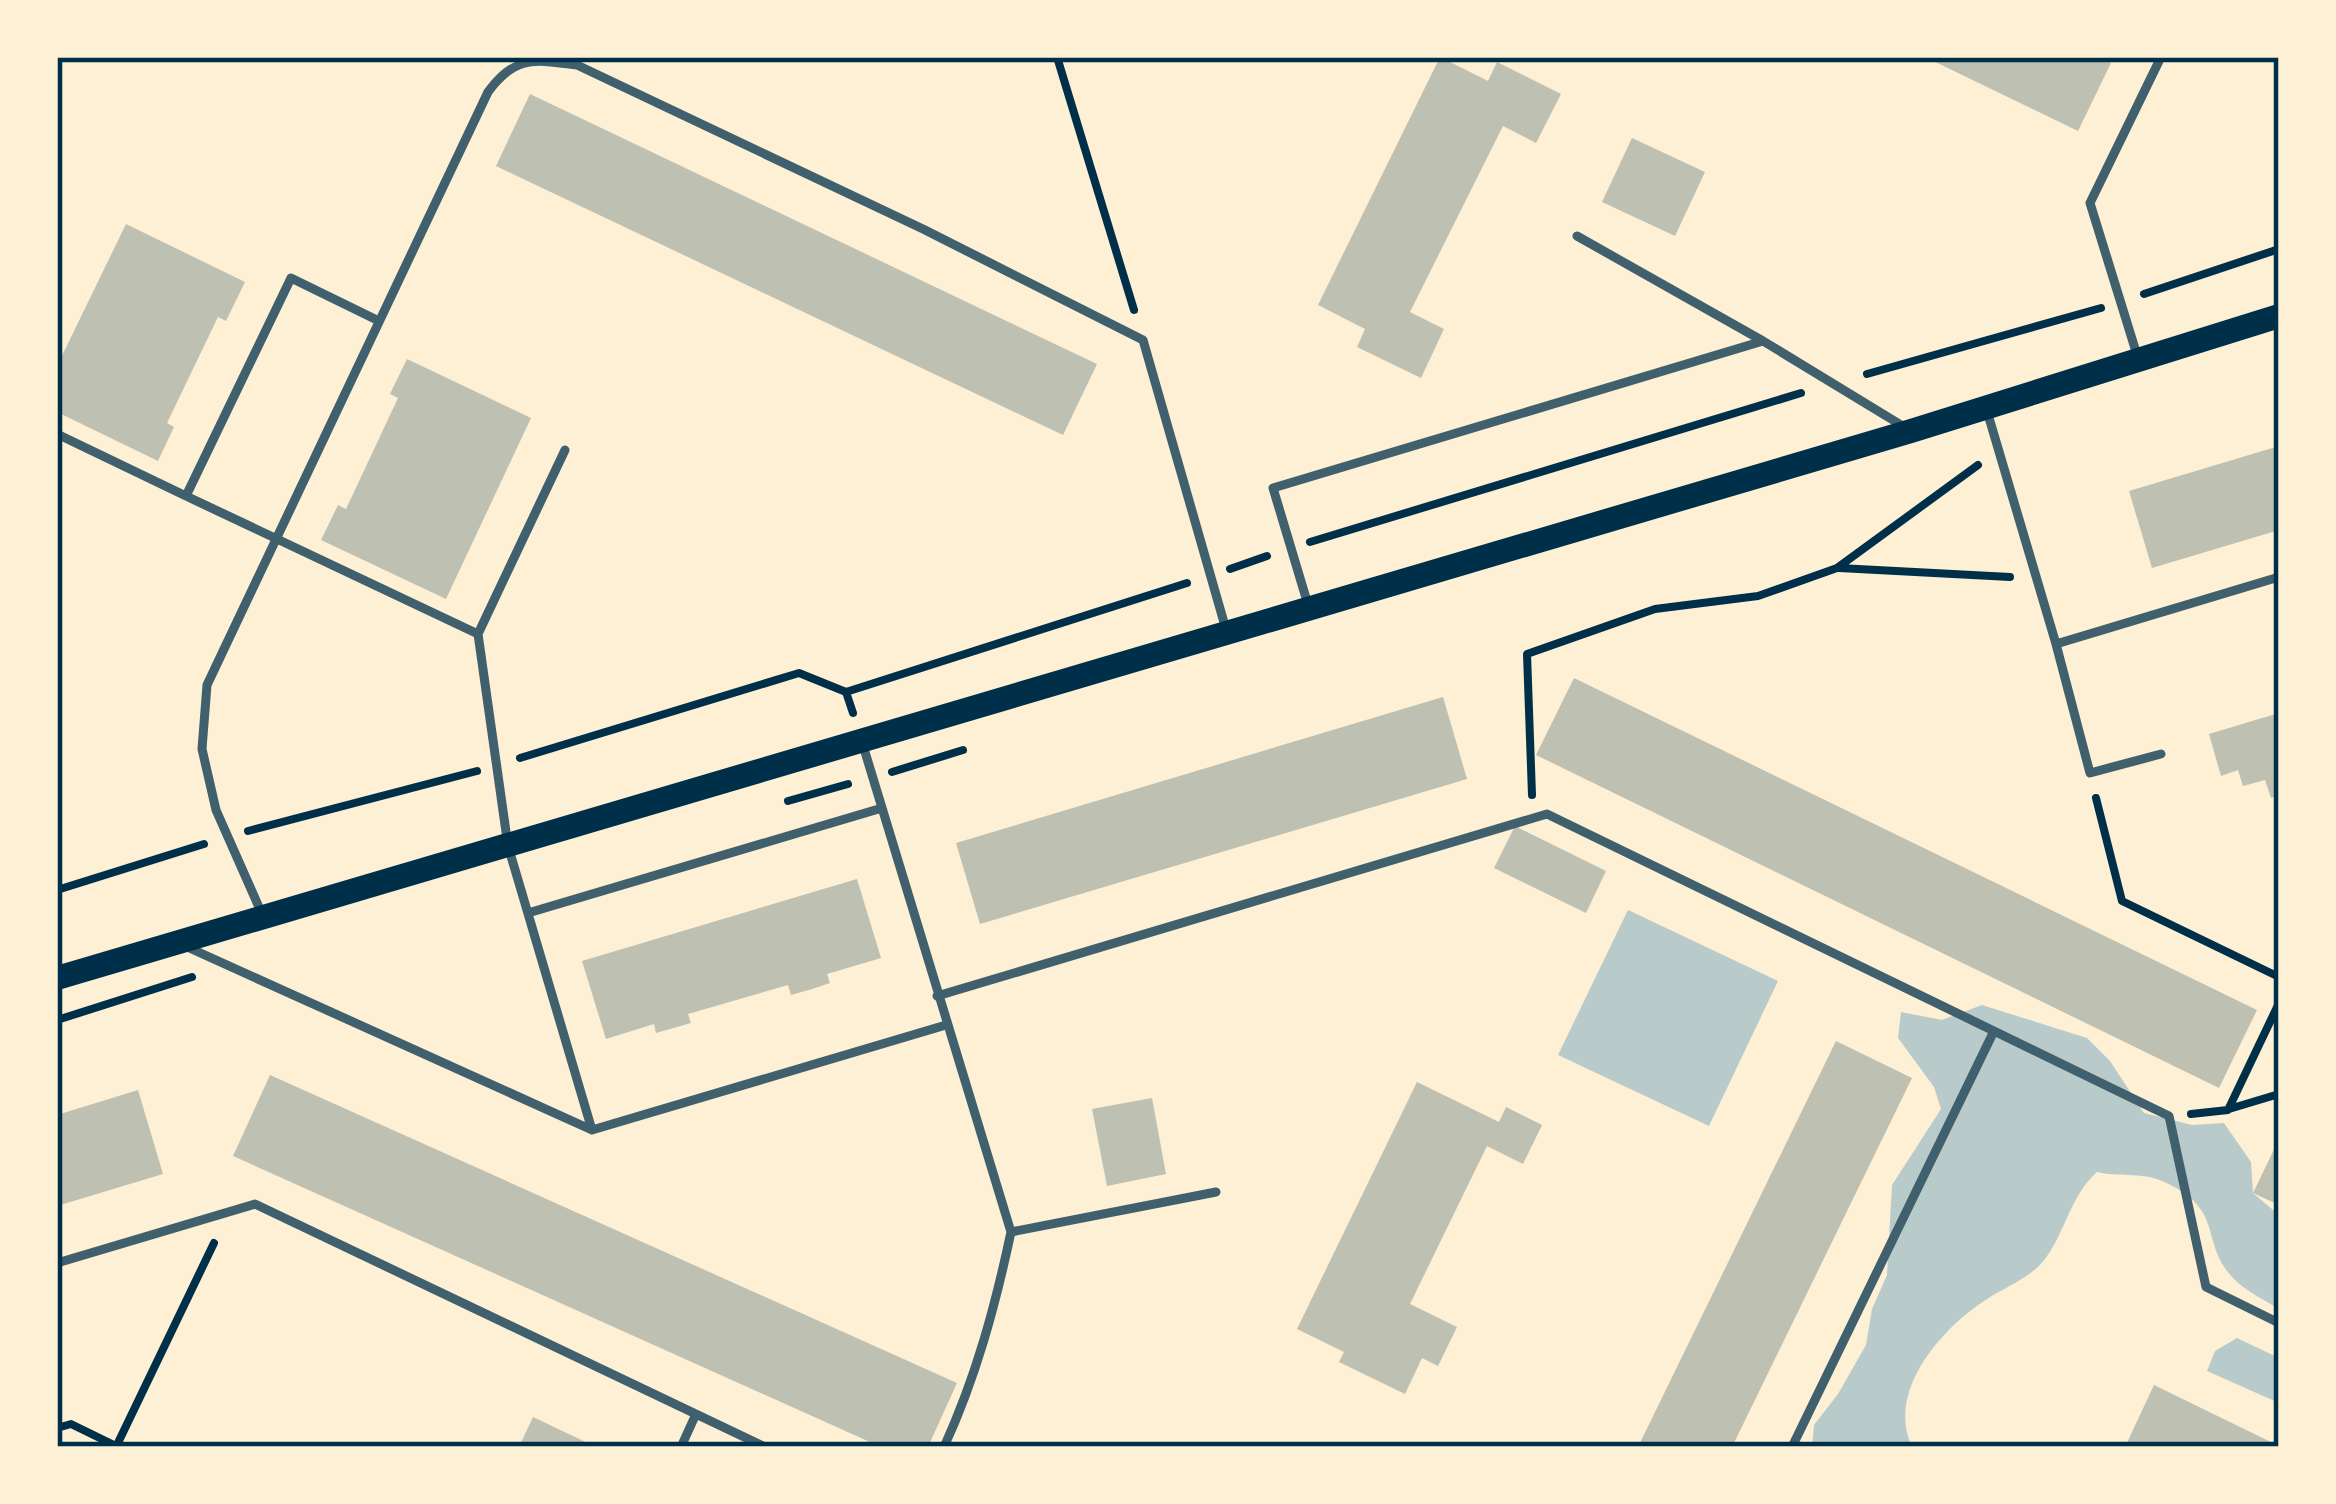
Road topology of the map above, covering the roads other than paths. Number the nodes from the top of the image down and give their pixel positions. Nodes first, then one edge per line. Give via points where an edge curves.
1 (2161, 57) edge
2 (1577, 236) dead end
3 (2279, 316) edge
4 (380, 321) junction
5 (1762, 341) junction
6 (2138, 361) junction
7 (1985, 406) junction
8 (1911, 431) junction
9 (57, 434) edge
10 (565, 450) dead end
11 (186, 496) junction
12 (276, 539) junction
13 (2279, 577) edge
14 (1309, 608) junction
15 (1227, 632) junction
16 (478, 634) junction
17 (2056, 644) junction
18 (862, 742) junction
19 (2161, 754) dead end
20 (882, 808) junction
21 (508, 846) junction
22 (528, 914) junction
23 (263, 918) junction
24 (178, 943) junction
25 (57, 979) edge
26 (937, 996) junction
27 (946, 1024) junction
28 (1994, 1031) junction
29 (592, 1130) junction
30 (1216, 1192) dead end
31 (1011, 1232) junction
32 (57, 1264) edge
33 (2279, 1322) edge
34 (696, 1414) junction
35 (680, 1447) edge
36 (765, 1447) edge
37 (944, 1447) edge
38 (1792, 1447) edge

1 - 6 lane via 2090,203
2 - 5 lane
3 - 6 main road
4 - 11 lane via 291,278
4 - 12 lane
4 - 15 lane via 503,71 530,59 577,65 1143,340
5 - 8 lane
5 - 14 lane via 1273,488
6 - 7 main road
7 - 8 main road
7 - 17 lane
8 - 14 main road
9 - 11 lane
10 - 16 lane
11 - 12 lane
12 - 16 lane
12 - 23 lane via 207,685 202,749 216,810
13 - 17 lane
14 - 15 main road
15 - 18 main road
16 - 21 lane
17 - 19 lane via 2090,772
18 - 20 lane
18 - 21 main road
20 - 22 lane
20 - 26 lane
21 - 22 lane
21 - 23 main road
22 - 29 lane
23 - 24 main road
24 - 25 main road
24 - 29 lane
26 - 27 lane
26 - 28 lane via 1547,814
27 - 29 lane
27 - 31 lane
28 - 33 lane via 2169,1116 2206,1287
28 - 38 lane
30 - 31 lane
31 - 37 lane via 994,1313
32 - 34 lane via 255,1204
34 - 35 lane
34 - 36 lane

